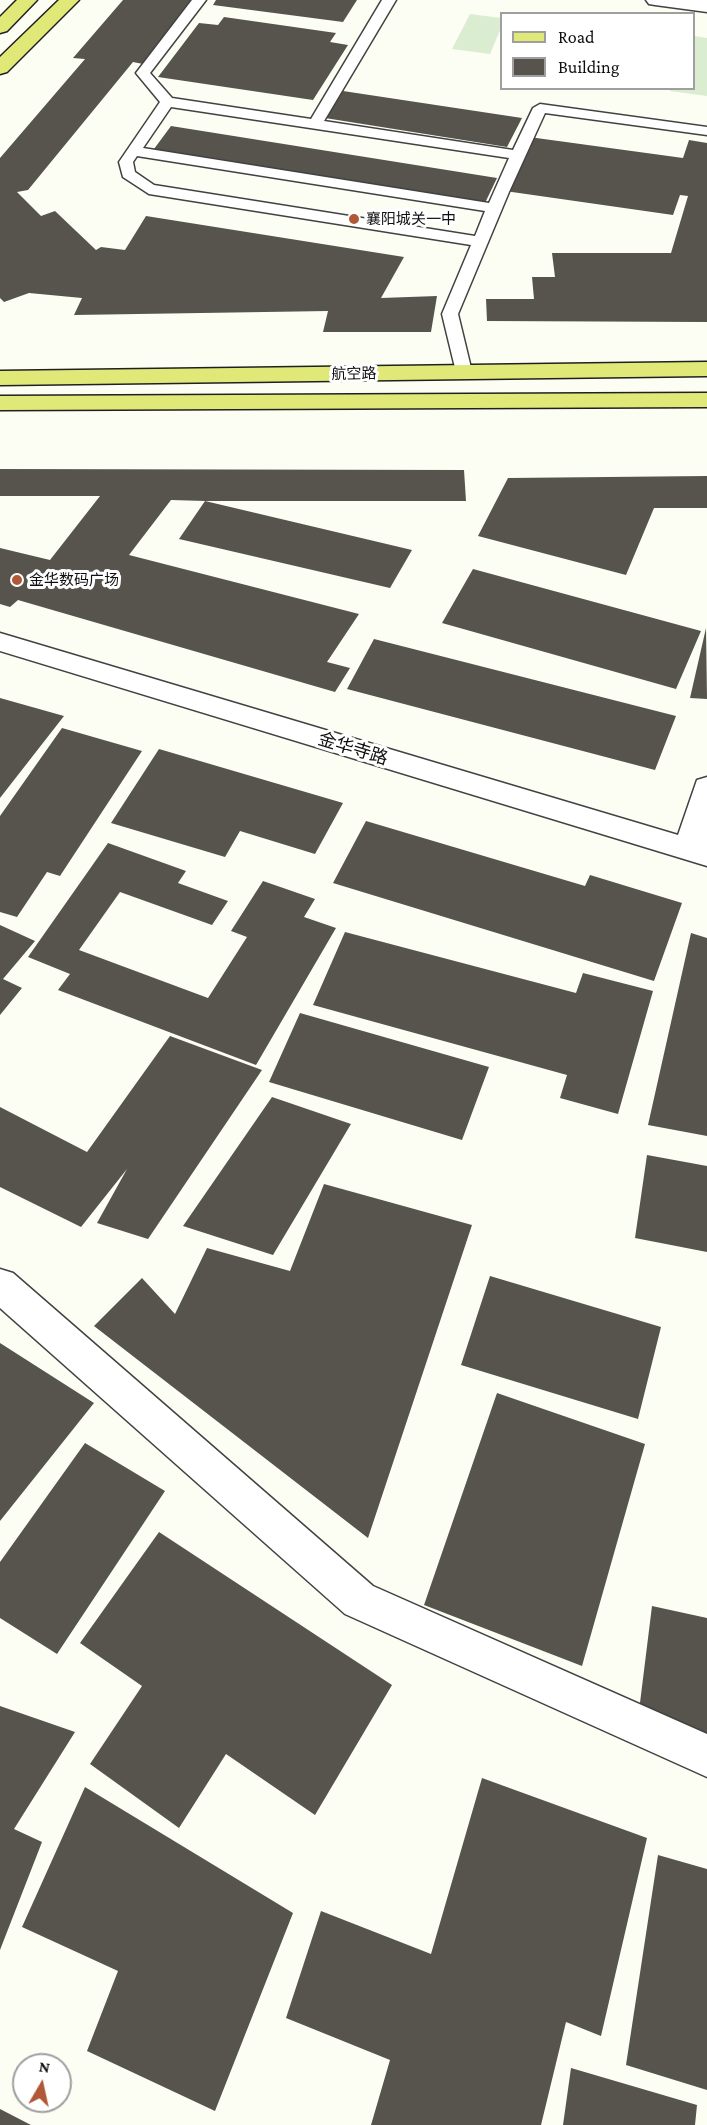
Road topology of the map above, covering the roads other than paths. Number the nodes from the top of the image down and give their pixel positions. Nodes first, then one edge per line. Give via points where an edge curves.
1 (28, 0) edge
2 (70, 0) edge
3 (199, 0) edge
4 (389, 0) edge
5 (655, 0) edge
6 (707, 6) edge
7 (2, 23) edge
8 (0, 68) edge
9 (167, 102) junction
10 (315, 124) junction
11 (707, 131) edge
12 (133, 151) junction
13 (518, 155) junction
14 (494, 207) junction
15 (480, 242) junction
16 (0, 361) edge
17 (707, 369) edge
18 (463, 372) junction
19 (0, 378) edge
20 (66, 378) junction
21 (707, 400) edge
22 (0, 403) edge
23 (0, 642) edge
24 (707, 788) edge
25 (698, 853) edge
26 (0, 1285) edge
27 (707, 1756) edge

1 - 7 main road
2 - 8 main road
3 - 9 lane via 143,73
4 - 10 lane
5 - 6 street
9 - 10 lane
9 - 12 lane
10 - 13 lane
11 - 13 lane via 540,108
12 - 14 lane
12 - 15 lane via 126,162 128,174 149,189
13 - 14 lane
14 - 15 lane
15 - 18 lane via 450,314
16 - 20 main road
17 - 18 main road, 航空路
18 - 20 main road, 航空路
19 - 20 main road, 航空路
21 - 22 main road, 航空路
23 - 25 street, 金华寺路
24 - 25 street
26 - 27 street via 359,1600

